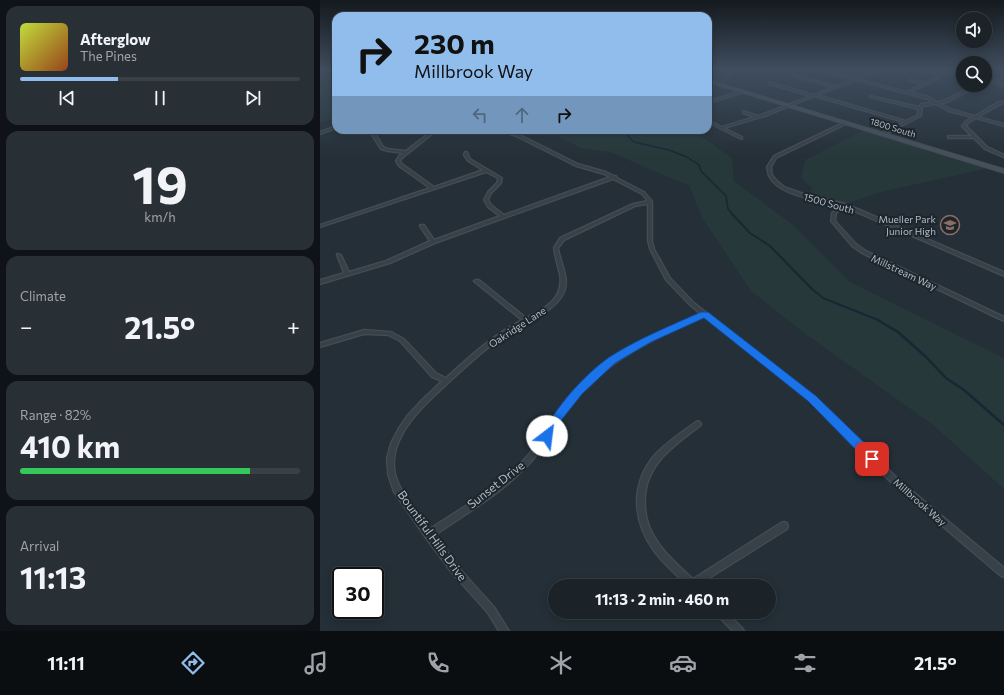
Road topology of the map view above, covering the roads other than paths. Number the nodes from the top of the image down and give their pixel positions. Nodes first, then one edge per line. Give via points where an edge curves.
1 (765, 98) edge
2 (808, 98) edge
3 (823, 98) edge
4 (877, 98) edge
5 (929, 98) edge
6 (952, 98) edge
7 (938, 102) junction
8 (1004, 102) edge
9 (790, 106) junction
10 (920, 108) junction
11 (744, 112) dead end
12 (976, 117) junction
13 (759, 118) junction
14 (907, 122) junction
15 (712, 123) edge
16 (846, 123) junction
17 (1004, 125) edge
18 (332, 128) edge
19 (721, 128) junction
20 (320, 133) edge
21 (374, 134) edge
22 (430, 134) edge
23 (513, 134) edge
24 (884, 134) junction
25 (949, 137) dead end
26 (974, 137) junction
27 (741, 138) dead end
28 (407, 152) junction
29 (466, 153) dead end
30 (1004, 156) edge
31 (487, 170) junction
32 (1004, 171) edge
33 (615, 177) junction
34 (433, 188) junction
35 (650, 202) junction
36 (845, 205) junction
37 (503, 216) junction
38 (320, 226) edge
39 (422, 226) dead end
40 (433, 242) junction
41 (339, 254) dead end
42 (347, 274) junction
43 (1004, 274) edge
44 (477, 281) dead end
45 (320, 282) edge
46 (704, 314) junction
47 (1004, 319) edge
48 (525, 320) junction
49 (320, 345) edge
50 (447, 381) junction
51 (698, 424) dead end
52 (784, 526) dead end
53 (429, 535) junction
54 (1004, 573) edge
55 (687, 579) edge
56 (702, 579) edge
57 (727, 619) edge
58 (504, 631) edge
59 (739, 631) edge

1 - 9 main road, 1800 South
2 - 9 street
3 - 14 street
4 - 10 street
5 - 7 street
6 - 7 street
7 - 10 street via 927,103
7 - 12 street via 949,110
8 - 12 street
9 - 13 street
9 - 16 main road, 1800 South
10 - 14 street via 920,115
11 - 13 street
12 - 17 street
12 - 26 street via 964,125
13 - 19 street
14 - 24 street
15 - 19 street
16 - 24 main road, 1800 South
16 - 36 street, 1500 South via 779,155 770,164 769,174 775,182 788,190
18 - 20 street
19 - 27 street
21 - 28 street via 382,148
22 - 28 street
23 - 33 street via 577,165
24 - 32 main road, 1800 South
25 - 26 street
26 - 30 street via 988,149
28 - 34 street via 399,158 399,164
29 - 31 street via 469,160
31 - 34 street
31 - 37 street via 500,179 486,200 489,206
33 - 35 street via 641,191
33 - 37 street
34 - 38 street
35 - 46 street, Millbrook Way via 650,241 659,265 679,292
35 - 48 street, Oakridge Lane via 634,205 562,238 556,248 563,279 561,293 550,306
36 - 43 street, 1500 South
36 - 47 street, Millstream Way via 834,213 833,221 858,248
37 - 40 street
39 - 40 street
40 - 42 street via 388,262
41 - 42 street
42 - 45 street
44 - 48 street
46 - 53 street, Sunset Drive via 635,347 602,368 565,407 540,446 522,467
46 - 54 street, Millbrook Way via 812,399 896,482
48 - 50 street, Oakridge Lane via 486,347
49 - 50 street via 364,332 390,333 402,340 434,375
50 - 53 street, Bountiful Hills Drive via 414,411 405,423 395,442 391,462 397,490
51 - 55 street via 666,448 652,463 641,494 642,516 650,539
52 - 56 street
53 - 58 street, Bountiful Hills Drive via 456,571 491,610
57 - 59 street

